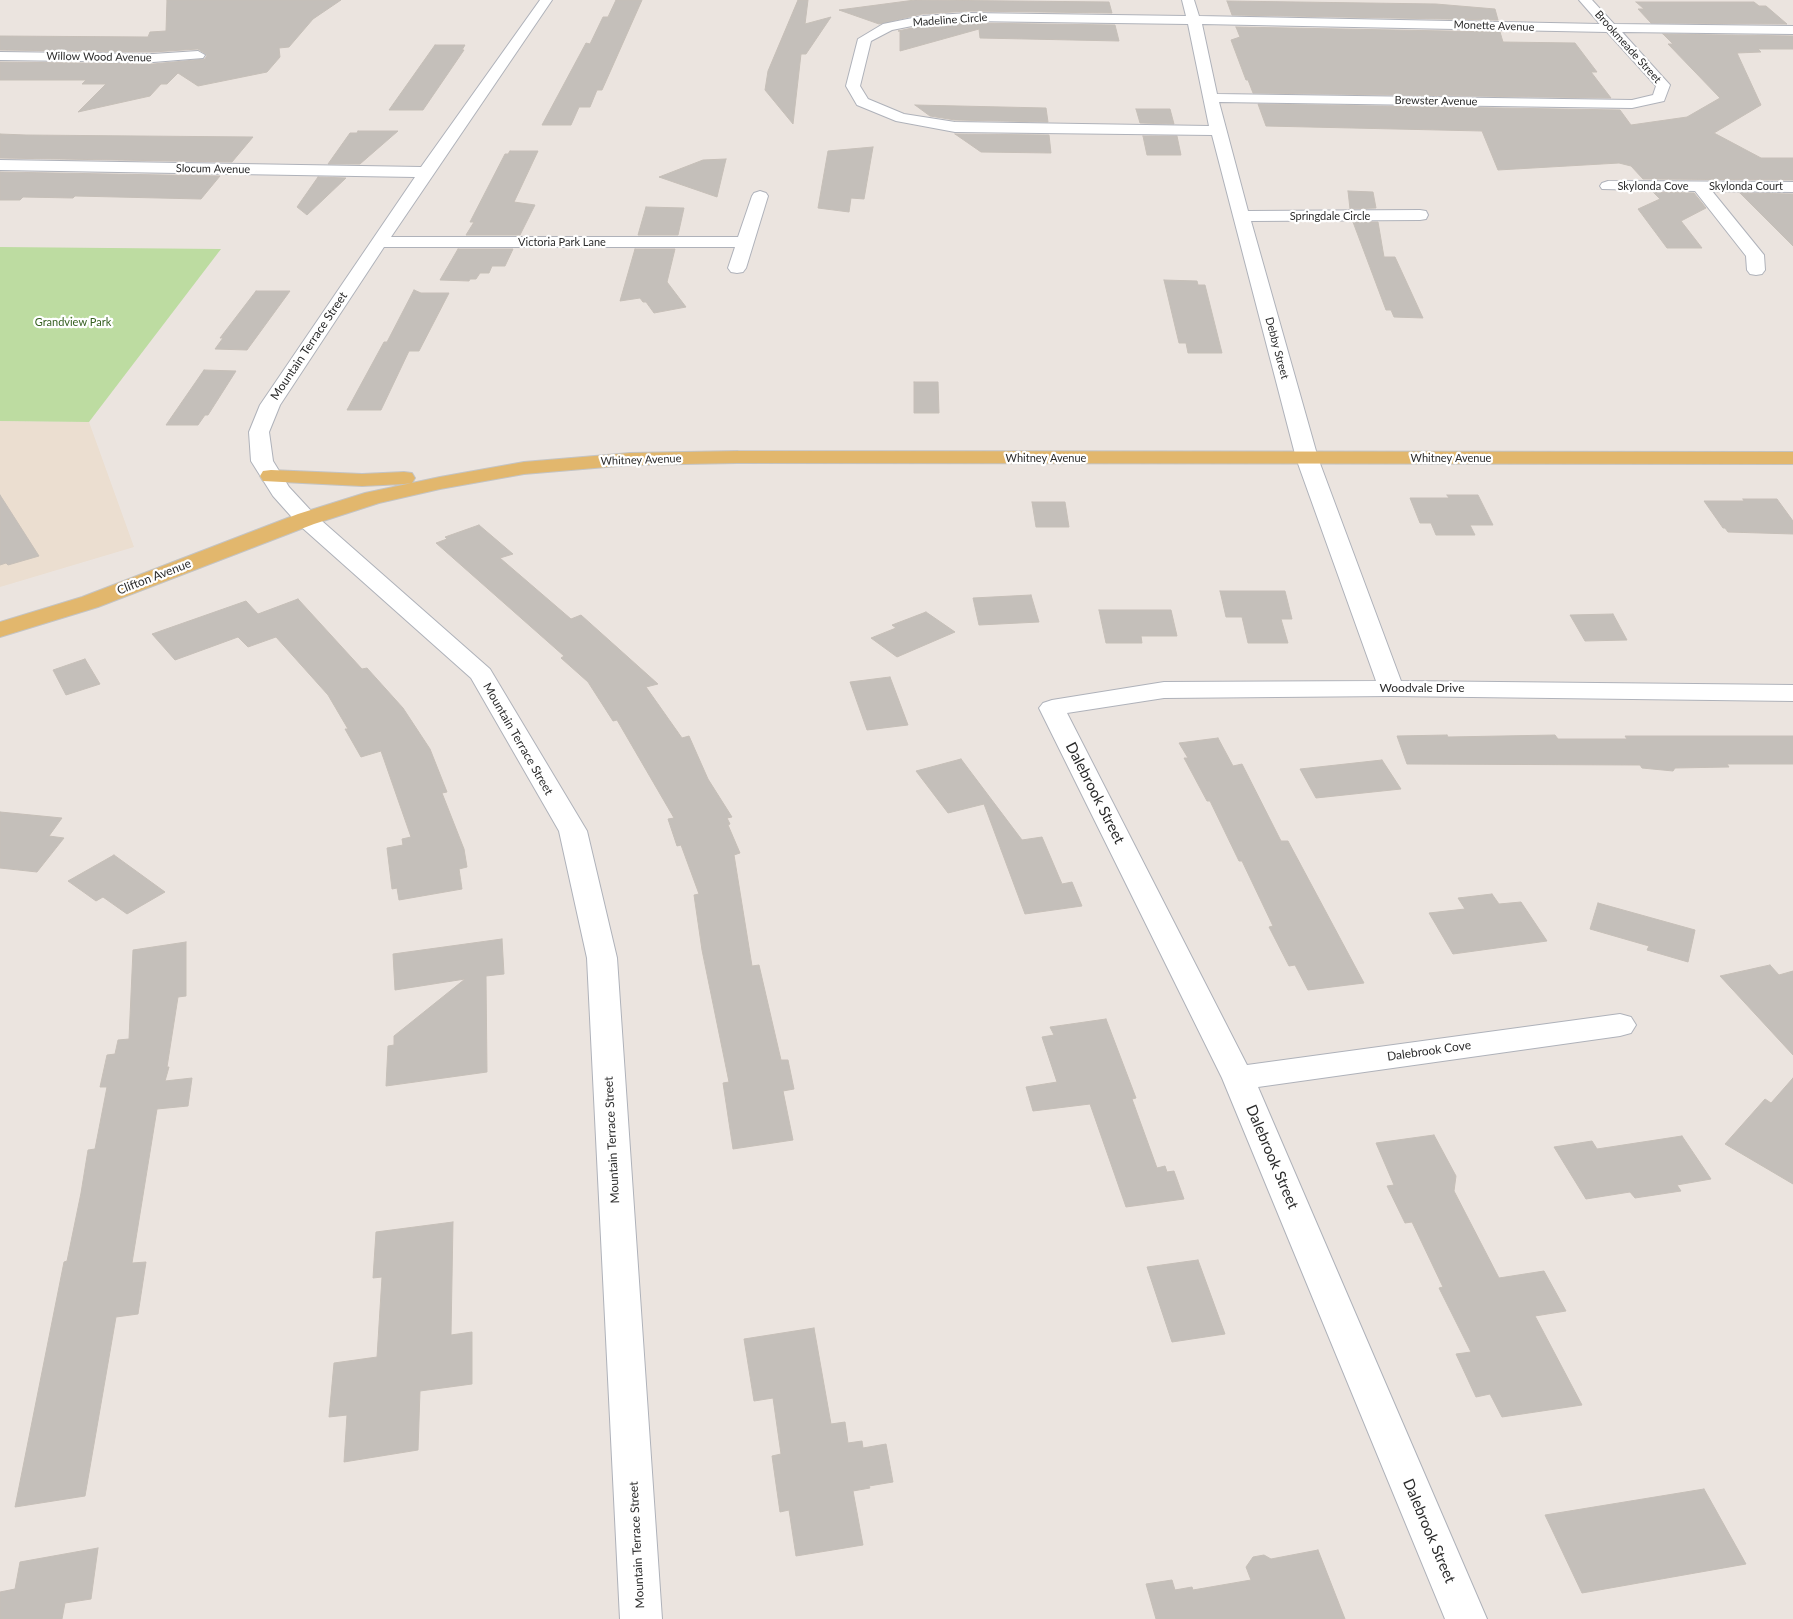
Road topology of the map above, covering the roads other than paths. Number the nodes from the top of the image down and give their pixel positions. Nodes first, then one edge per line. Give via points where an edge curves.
1 (546, 0) edge
2 (1188, 0) edge
3 (1585, 0) edge
4 (1194, 20) junction
5 (1610, 28) junction
6 (1793, 30) edge
7 (198, 55) dead end
8 (0, 56) edge
9 (1212, 98) junction
10 (1659, 98) joint
11 (1218, 131) junction
12 (0, 166) edge
13 (426, 172) junction
14 (1608, 186) dead end
15 (1699, 186) junction
16 (1793, 186) edge
17 (760, 196) dead end
18 (1420, 215) dead end
19 (1241, 216) junction
20 (380, 242) junction
21 (745, 242) junction
22 (738, 268) dead end
23 (1756, 270) dead end
24 (1307, 458) junction
25 (1793, 458) edge
26 (496, 473) junction
27 (271, 476) junction
28 (306, 519) junction
29 (0, 630) edge
30 (1391, 688) junction
31 (1793, 692) edge
32 (1052, 708) joint
33 (1620, 1025) dead end
34 (1238, 1078) junction
35 (641, 1619) edge
36 (1466, 1619) edge

1 - 13 street, Mountain Terrace Street
2 - 4 street, Debby Street
3 - 5 street, Brookmeade Street
4 - 5 street, Monette Avenue
4 - 9 street, Debby Street
4 - 11 street, Madeline Circle via 968,16 922,20 888,27 865,39 853,86 862,102 901,118 955,126
5 - 6 street, Monette Avenue
5 - 10 street, Brookmeade Street via 1663,86
7 - 8 street, Willow Wood Avenue via 152,58
9 - 10 street, Brewster Avenue via 1632,104
9 - 11 street, Debby Street
11 - 19 street, Debby Street
12 - 13 street, Slocum Avenue
13 - 20 street, Mountain Terrace Street
14 - 15 street, Skylonda Cove
15 - 16 street, Skylonda Court
15 - 23 street via 1756,255
17 - 21 street
18 - 19 street, Springdale Circle
19 - 24 street, Debby Street
20 - 21 street, Victoria Park Lane
20 - 27 street, Mountain Terrace Street via 270,405 260,432 262,461
21 - 22 street
24 - 25 main road, Whitney Avenue
24 - 26 main road, Whitney Avenue via 630,459
24 - 30 street, Debby Street
26 - 27 main road via 362,480
26 - 28 main road, Whitney Avenue via 373,498
27 - 28 street, Mountain Terrace Street
28 - 29 main road, Clifton Avenue via 90,602
28 - 35 street, Mountain Terrace Street via 481,674 572,831 602,958
30 - 31 street, Woodvale Drive
30 - 32 street, Woodvale Drive via 1164,690
32 - 34 street, Dalebrook Street
33 - 34 street, Dalebrook Cove
34 - 36 street, Dalebrook Street

